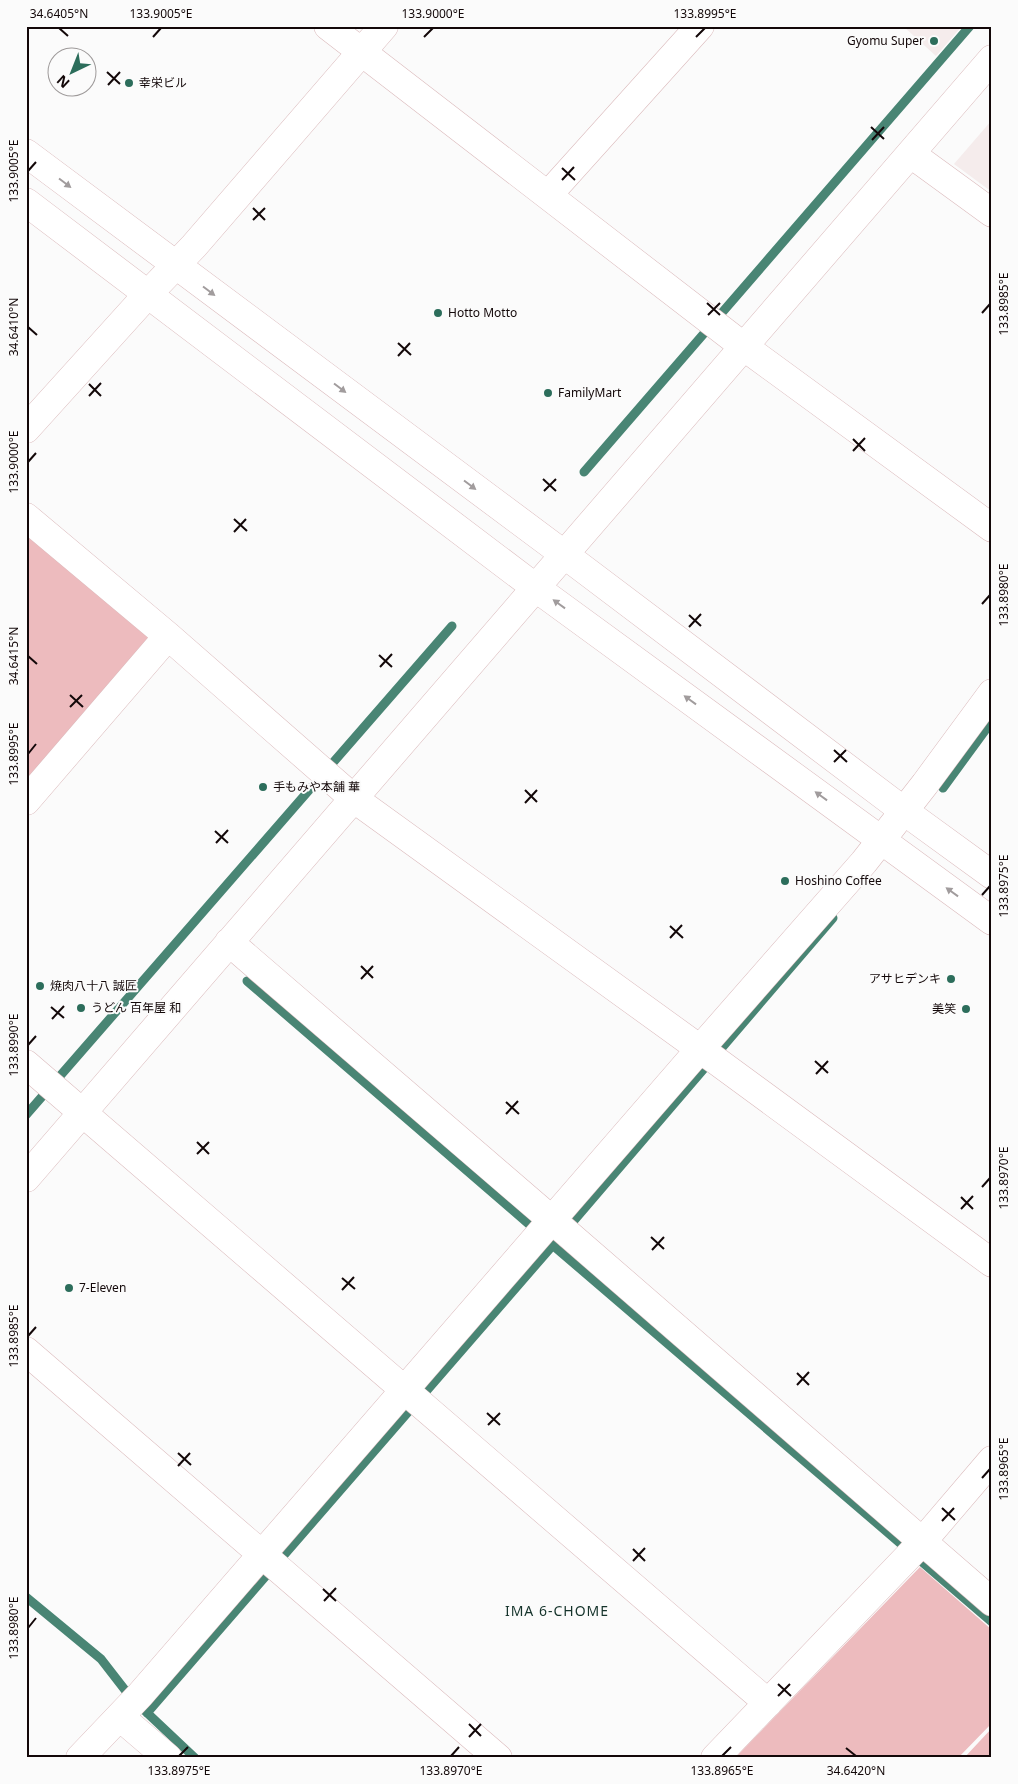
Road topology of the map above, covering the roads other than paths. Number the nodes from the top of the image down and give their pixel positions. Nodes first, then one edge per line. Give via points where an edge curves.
1 (328, 26) edge
2 (384, 26) edge
3 (700, 26) edge
4 (361, 52) junction
5 (992, 59) edge
6 (26, 154) edge
7 (911, 154) junction
8 (548, 195) junction
9 (26, 202) edge
10 (992, 214) edge
11 (175, 266) junction
12 (148, 294) junction
13 (743, 346) junction
14 (26, 430) edge
15 (26, 517) edge
16 (992, 528) edge
17 (564, 555) junction
18 (536, 588) junction
19 (168, 636) junction
20 (992, 693) edge
21 (353, 798) junction
22 (26, 800) edge
23 (904, 811) junction
24 (881, 841) junction
25 (992, 874) edge
26 (992, 921) edge
27 (229, 942) junction
28 (709, 1055) junction
29 (43, 1078) edge
30 (84, 1113) junction
31 (26, 1178) edge
32 (552, 1229) junction
33 (992, 1263) edge
34 (26, 1352) edge
35 (412, 1398) junction
36 (992, 1460) edge
37 (915, 1550) junction
38 (270, 1562) junction
39 (992, 1602) edge
40 (768, 1703) junction
41 (130, 1706) junction
42 (80, 1758) edge
43 (168, 1758) edge
44 (498, 1758) edge
45 (715, 1758) edge

1 - 4 street
2 - 4 street
3 - 8 street
4 - 8 street
4 - 11 street
5 - 7 street
6 -> 11 street
7 - 10 street
7 - 13 street
8 - 13 street
9 - 12 street
11 - 12 street
11 -> 17 street
12 - 14 street
12 - 18 street
13 - 16 street
13 - 17 street
15 - 19 street
17 - 18 street
17 - 23 street
18 - 21 street
24 -> 18 street
19 - 21 street
19 - 22 street
20 - 23 street
21 - 27 street
21 - 28 street
23 - 24 street
23 - 25 street
26 -> 24 street
24 - 28 street
27 - 30 street
27 - 32 street
28 - 32 street
28 - 33 street
29 - 30 street
30 - 31 street
30 - 35 street
32 - 35 street
32 - 37 street
34 - 38 street
35 - 38 street
35 - 40 street
36 - 37 street
37 - 39 street
37 - 40 street
38 - 41 street
38 - 44 street
40 - 45 street
41 - 42 street
41 - 43 street

